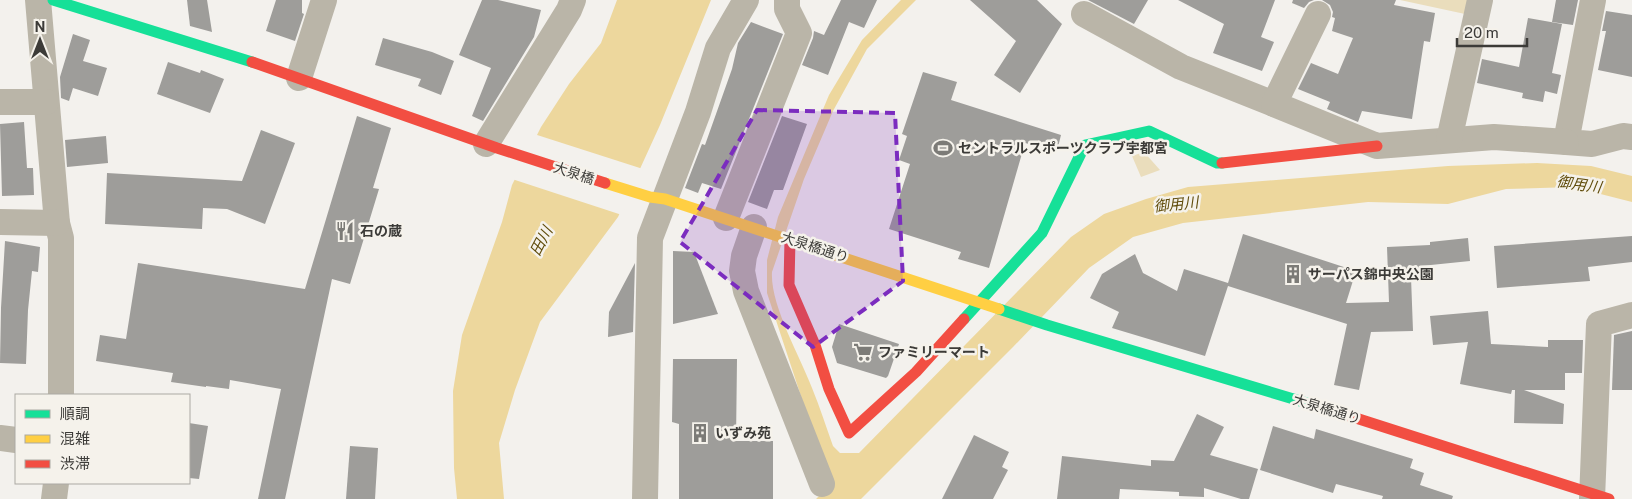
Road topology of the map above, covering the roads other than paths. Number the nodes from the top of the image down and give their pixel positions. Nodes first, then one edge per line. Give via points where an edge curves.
1 (38, 0) edge
2 (54, 0) edge
3 (324, 0) edge
4 (573, 0) edge
5 (746, 0) edge
6 (787, 0) edge
7 (1480, 0) edge
8 (1593, 0) edge
9 (1084, 14) dead end
10 (1318, 14) dead end
11 (299, 78) junction
12 (0, 102) edge
13 (46, 102) junction
14 (1274, 104) junction
15 (1632, 137) edge
16 (1449, 140) junction
17 (1566, 142) junction
18 (492, 146) junction
19 (1377, 146) junction
20 (657, 198) junction
21 (726, 218) junction
22 (0, 222) edge
23 (57, 223) junction
24 (754, 227) junction
25 (790, 239) junction
26 (979, 301) junction
27 (1632, 315) edge
28 (61, 394) edge
29 (0, 438) edge
30 (15, 440) edge
31 (56, 484) edge
32 (822, 484) dead end
33 (1598, 497) edge
34 (54, 499) edge
35 (645, 499) edge

1 - 13 street
2 - 11 street, 大泉橋
3 - 11 street
4 - 18 street
5 - 20 street via 718,48 698,112
6 - 21 street via 787,9 799,33
7 - 16 street
8 - 17 street
9 - 14 street via 1182,67
10 - 14 street
11 - 18 street, 大泉橋
12 - 13 street
13 - 23 street
14 - 19 street
15 - 17 street via 1623,136 1592,144
16 - 17 street via 1494,137
16 - 19 street
18 - 20 street, 大泉橋
19 - 26 street via 1217,163 1149,132 1086,145 1042,233
20 - 21 street, 大泉橋通り
20 - 35 street via 650,238
21 - 24 street, 大泉橋通り
22 - 23 street
23 - 28 street via 61,238
24 - 25 street, 大泉橋通り
24 - 32 street via 742,271 746,291
25 - 26 street, 大泉橋通り
25 - 26 street via 788,285 849,433 916,372
26 - 33 street, 大泉橋通り via 1361,419
27 - 33 street via 1599,324
29 - 30 street
31 - 34 street

